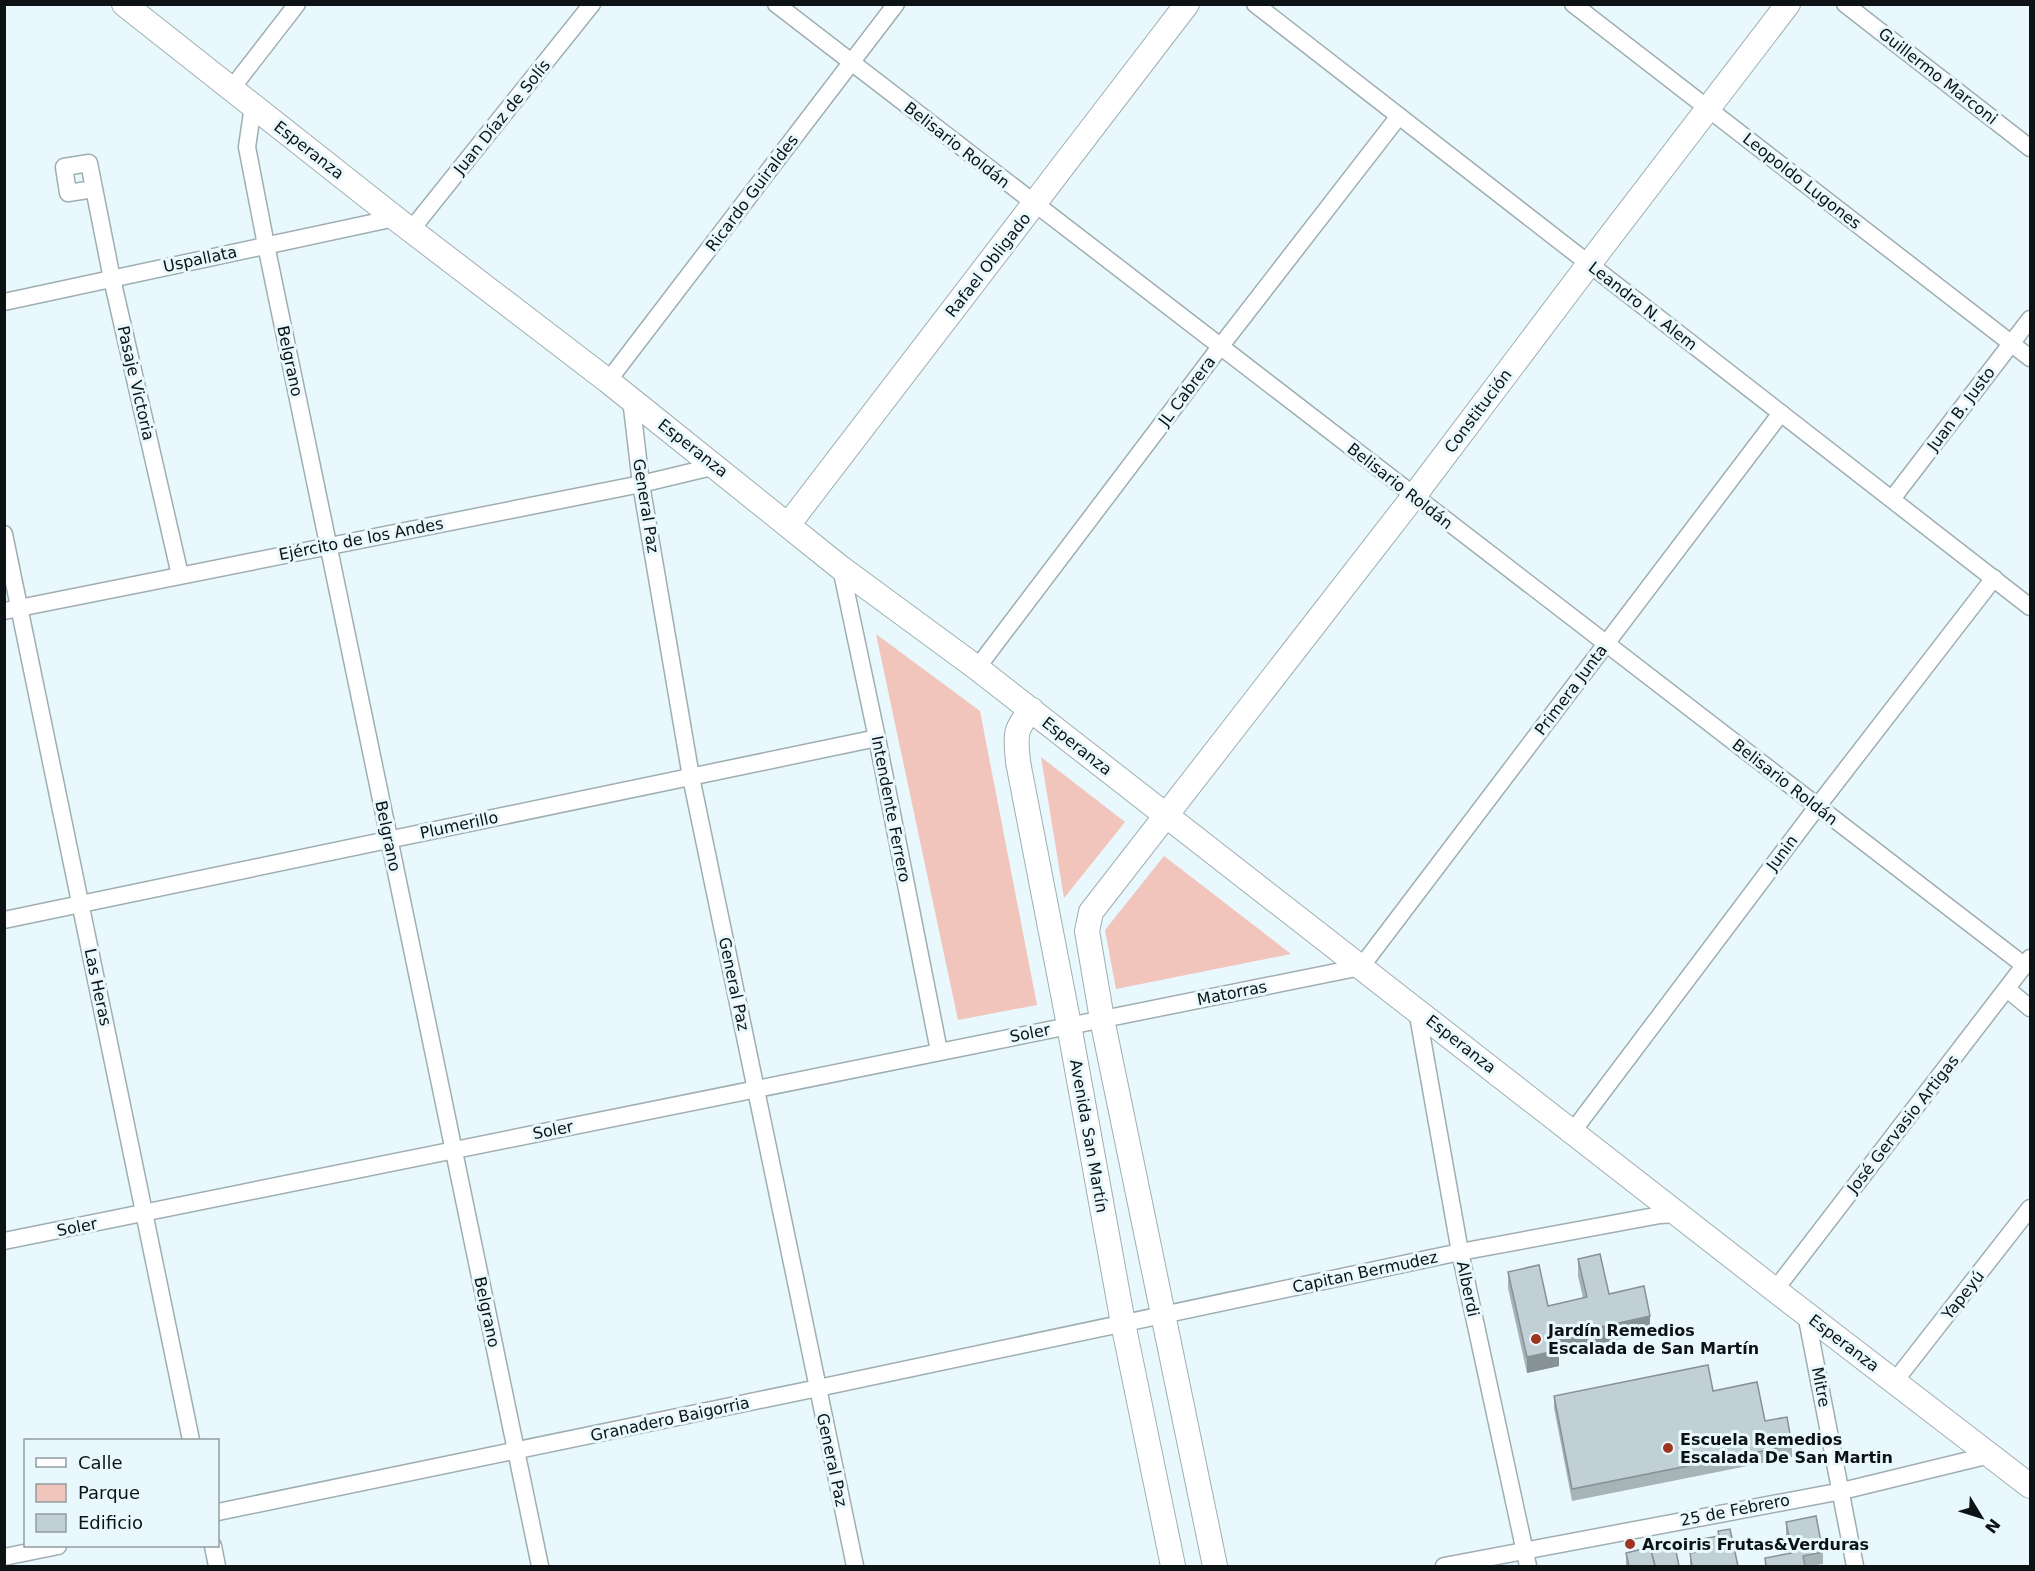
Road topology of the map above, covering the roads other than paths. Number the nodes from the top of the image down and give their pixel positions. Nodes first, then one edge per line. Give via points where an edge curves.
1 (124, 4) edge
2 (297, 4) edge
3 (592, 4) edge
4 (776, 4) edge
5 (896, 4) edge
6 (1187, 4) edge
7 (1255, 4) edge
8 (1573, 4) edge
9 (1788, 4) edge
10 (1845, 4) edge
11 (851, 64) junction
12 (232, 88) junction
13 (254, 106) junction
14 (1708, 109) junction
15 (1399, 116) junction
16 (2031, 148) edge
17 (94, 189) dead end
18 (1034, 204) junction
19 (403, 224) junction
20 (266, 245) junction
21 (1589, 264) junction
22 (112, 279) junction
23 (4, 302) edge
24 (2031, 319) edge
25 (2012, 344) junction
26 (1220, 347) junction
27 (2031, 358) edge
28 (609, 381) junction
29 (631, 399) junction
30 (1781, 413) junction
31 (716, 466) junction
32 (641, 484) junction
33 (1414, 496) junction
34 (1892, 499) junction
35 (788, 525) junction
36 (4, 534) edge
37 (328, 545) junction
38 (841, 568) junction
39 (180, 576) junction
40 (1994, 578) junction
41 (2031, 607) edge
42 (12, 610) edge
43 (1606, 644) junction
44 (977, 668) junction
45 (1032, 710) junction
46 (878, 738) junction
47 (691, 777) junction
48 (1817, 807) junction
49 (1166, 815) junction
50 (389, 840) junction
51 (81, 904) junction
52 (4, 920) edge
53 (2028, 962) edge
54 (1361, 967) junction
55 (2007, 989) junction
56 (2031, 1008) edge
57 (1417, 1010) junction
58 (1102, 1019) junction
59 (1069, 1025) junction
60 (939, 1051) junction
61 (756, 1090) junction
62 (1573, 1131) junction
63 (453, 1150) junction
64 (2031, 1208) edge
65 (144, 1213) junction
66 (1679, 1214) junction
67 (4, 1241) edge
68 (1460, 1251) junction
69 (1775, 1290) junction
70 (1806, 1314) junction
71 (1163, 1315) junction
72 (1123, 1323) junction
73 (1895, 1381) junction
74 (818, 1388) junction
75 (191, 1439) edge
76 (516, 1451) junction
77 (1990, 1455) junction
78 (2031, 1486) edge
79 (1842, 1491) junction
80 (219, 1512) edge
81 (49, 1547) edge
82 (213, 1547) edge
83 (1525, 1550) junction
84 (4, 1557) edge
85 (217, 1566) edge
86 (540, 1566) edge
87 (855, 1566) edge
88 (1173, 1566) edge
89 (1215, 1566) edge
90 (1444, 1566) edge
91 (1528, 1566) edge
92 (1855, 1566) edge

1 - 12 main road, Esperanza
2 - 12 street
3 - 19 street, Juan Díaz de Solís
4 - 11 street, Belisario Roldán
5 - 11 street, Ricardo Guiraldes
6 - 18 main road, Rafael Obligado
7 - 15 street, Leandro N. Alem
8 - 14 street, Leopoldo Lugones
9 - 14 main road, Constitución
10 - 16 street, Guillermo Marconi
11 - 18 street, Belisario Roldán
11 - 28 street, Ricardo Guiraldes
12 - 13 main road, Esperanza
13 - 19 main road, Esperanza
13 - 20 street, Belgrano via 247,147
14 - 21 main road, Constitución
14 - 25 street, Leopoldo Lugones
15 - 21 street, Leandro N. Alem
15 - 26 street, JL Cabrera
17 - 22 street, Pasaje Victoria
18 - 26 street, Belisario Roldán
18 - 35 main road, Rafael Obligado
19 - 20 street, Uspallata
19 - 28 main road, Esperanza
20 - 22 street, Uspallata
20 - 37 street, Belgrano
21 - 30 street, Leandro N. Alem
21 - 33 main road, Constitución
22 - 23 street, Uspallata
22 - 39 street, Pasaje Victoria
24 - 25 street, Juan B. Justo
25 - 27 street, Leopoldo Lugones
25 - 34 street, Juan B. Justo
26 - 33 street, Belisario Roldán
26 - 44 street, JL Cabrera
28 - 29 main road, Esperanza
29 - 31 main road, Esperanza
29 - 32 street, General Paz
30 - 34 street, Leandro N. Alem
30 - 43 street, Primera Junta
31 - 32 street, Ejército de los Andes
31 - 35 main road, Esperanza
32 - 37 street, Ejército de los Andes
32 - 47 street, General Paz
33 - 43 street, Belisario Roldán
33 - 49 main road, Constitución
34 - 40 street, Leandro N. Alem
35 - 38 main road, Esperanza
36 - 42 street, Las Heras
37 - 39 street, Ejército de los Andes
37 - 50 street, Belgrano
38 - 44 main road, Esperanza
38 - 46 street, Intendente Ferrero
39 - 42 street, Ejército de los Andes
40 - 41 street, Leandro N. Alem
40 - 48 street, Junin
42 - 51 street, Las Heras
43 - 48 street, Belisario Roldán
43 - 54 street, Primera Junta
44 - 45 main road, Esperanza
45 - 49 main road, Esperanza
45 - 59 main road, Avenida San Martín via 1020,722 1016,735 1018,762
46 - 47 street, Plumerillo
46 - 60 street, Intendente Ferrero
47 - 50 street, Plumerillo
47 - 61 street, General Paz
48 - 53 street, Belisario Roldán
48 - 62 street, Junin
49 - 54 main road, Esperanza
49 - 58 main road via 1091,912 1087,930
50 - 51 street, Plumerillo
50 - 63 street, Belgrano
51 - 52 street, Plumerillo
51 - 65 street, Las Heras
53 - 55 street, José Gervasio Artigas
54 - 57 main road, Esperanza
54 - 58 street, Matorras
55 - 56 street
55 - 69 street, José Gervasio Artigas
57 - 62 main road, Esperanza
57 - 68 street, Alberdi
58 - 59 street, Soler
58 - 71 main road
59 - 60 street, Soler
59 - 72 main road, Avenida San Martín
60 - 61 street, Soler
61 - 63 street, Soler
61 - 74 street, General Paz
62 - 66 main road, Esperanza
63 - 65 street, Soler
63 - 76 street, Belgrano
64 - 73 street, Yapeyú
65 - 67 street, Soler
65 - 75 street, Las Heras
66 - 68 street, Capitan Bermudez
66 - 69 main road, Esperanza
68 - 71 street, Capitan Bermudez
68 - 83 street, Alberdi
69 - 70 main road, Esperanza
70 - 73 main road, Esperanza
70 - 79 street, Mitre
71 - 72 street, Capitan Bermudez
71 - 89 main road
72 - 74 street, Granadero Baigorria
72 - 88 main road, Avenida San Martín
73 - 77 main road, Esperanza
74 - 76 street, Granadero Baigorria
74 - 87 street, General Paz
76 - 80 street, Granadero Baigorria
76 - 86 street, Belgrano
77 - 78 main road, Esperanza
77 - 79 street, 25 de Febrero
79 - 83 street, 25 de Febrero
79 - 92 street, Mitre
81 - 84 street
82 - 85 street
83 - 90 street, 25 de Febrero
83 - 91 street, Alberdi

